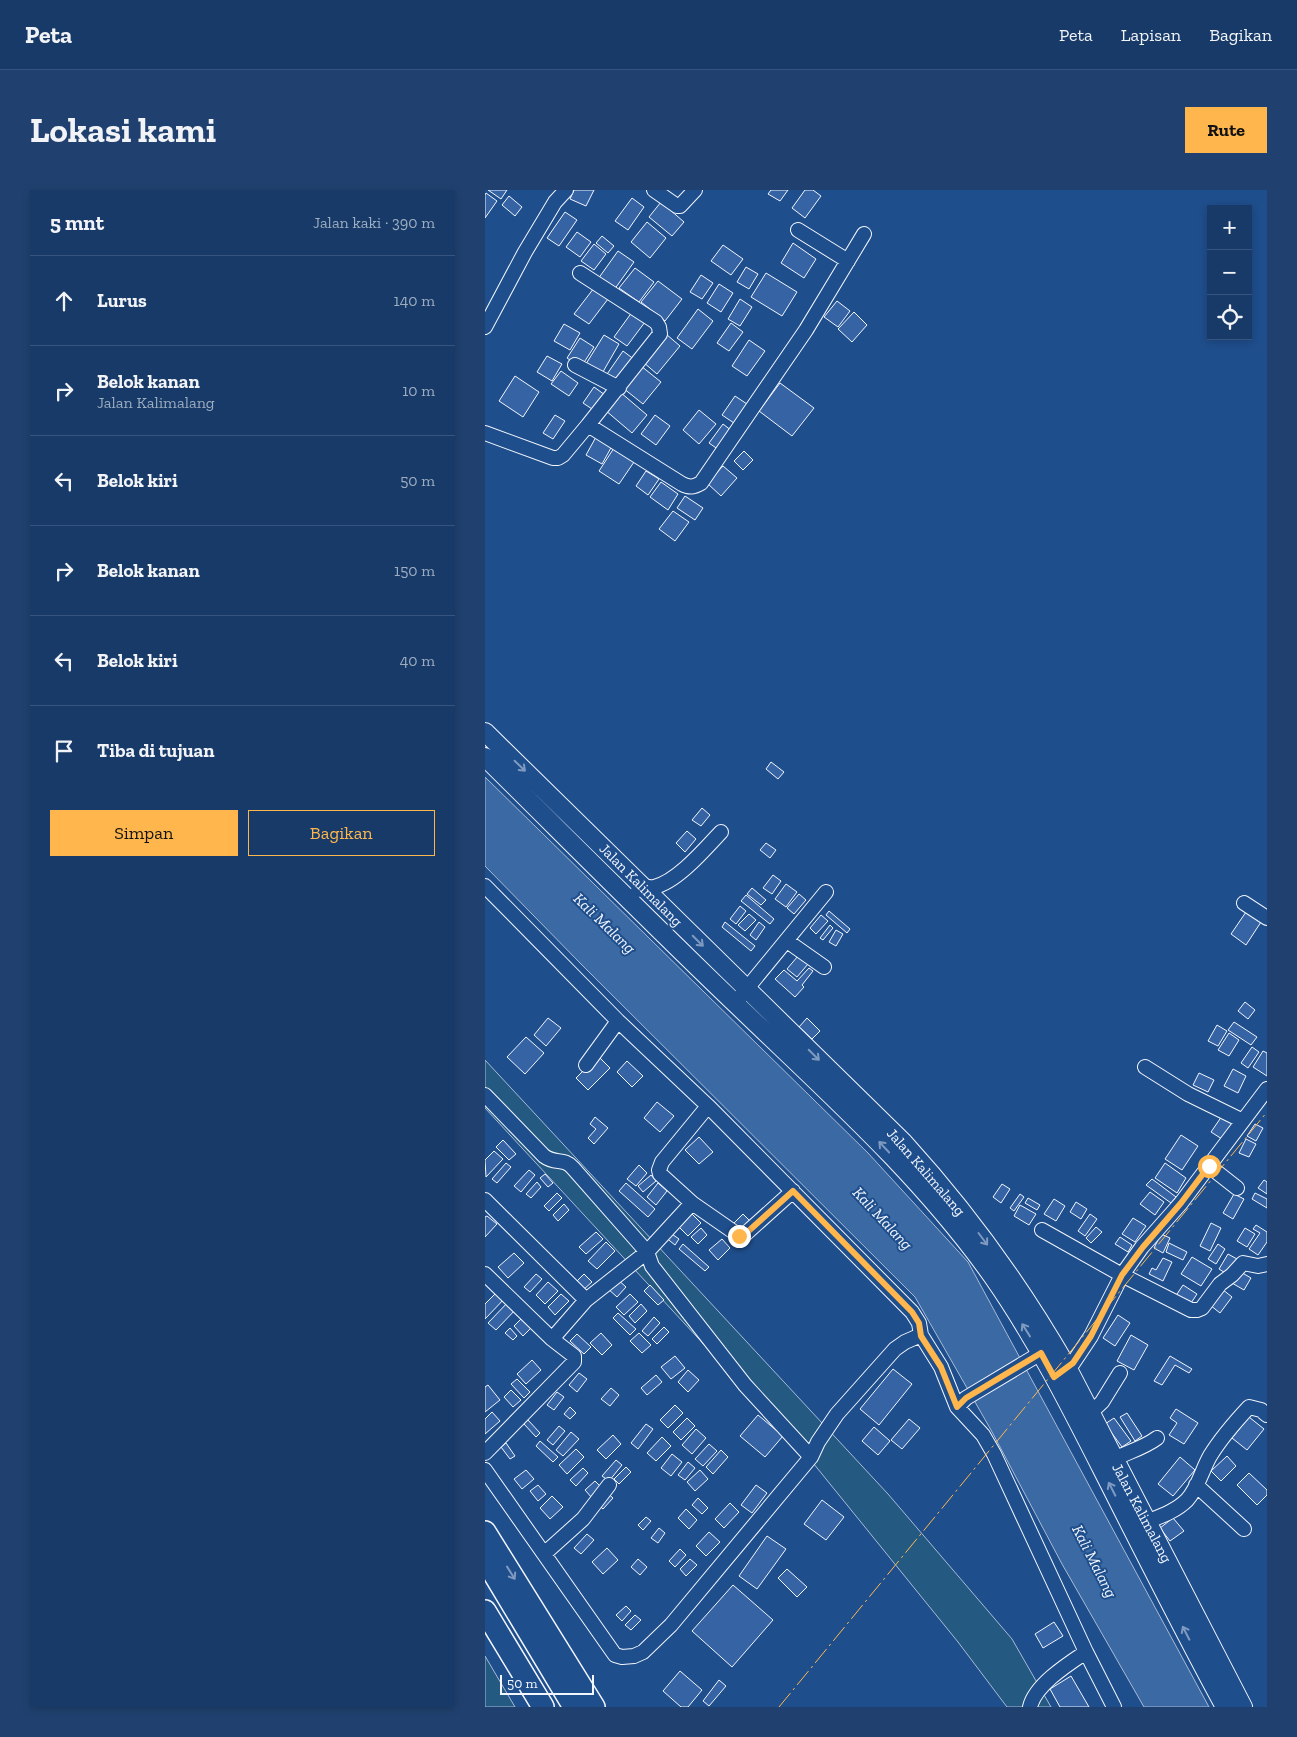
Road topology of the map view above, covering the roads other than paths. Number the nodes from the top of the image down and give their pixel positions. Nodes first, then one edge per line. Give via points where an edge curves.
1 (566, 190) edge
2 (654, 190) edge
3 (695, 190) edge
4 (797, 230) dead end
5 (863, 234) dead end
6 (849, 261) junction
7 (580, 273) dead end
8 (485, 327) edge
9 (575, 365) dead end
10 (619, 388) junction
11 (588, 425) junction
12 (485, 433) edge
13 (485, 732) edge
14 (485, 757) edge
15 (721, 832) dead end
16 (485, 886) edge
17 (642, 886) junction
18 (827, 892) dead end
19 (629, 899) junction
20 (1244, 903) dead end
21 (1267, 918) edge
22 (787, 941) junction
23 (824, 967) dead end
24 (747, 989) junction
25 (735, 1003) junction
26 (618, 1022) junction
27 (585, 1065) dead end
28 (1145, 1067) dead end
29 (1267, 1089) edge
30 (485, 1095) edge
31 (708, 1106) junction
32 (1243, 1121) junction
33 (1209, 1166) junction
34 (1237, 1188) dead end
35 (793, 1191) junction
36 (485, 1200) edge
37 (692, 1204) junction
38 (1042, 1230) dead end
39 (647, 1252) junction
40 (1267, 1264) edge
41 (485, 1274) edge
42 (1122, 1275) junction
43 (586, 1300) junction
44 (921, 1336) junction
45 (552, 1339) junction
46 (1034, 1357) junction
47 (1060, 1372) junction
48 (1120, 1373) dead end
49 (962, 1402) junction
50 (1267, 1414) edge
51 (1085, 1418) junction
52 (1157, 1438) dead end
53 (485, 1453) edge
54 (811, 1457) junction
55 (1107, 1463) junction
56 (485, 1470) edge
57 (609, 1485) dead end
58 (1196, 1486) junction
59 (1139, 1525) junction
60 (1244, 1529) dead end
61 (485, 1532) edge
62 (543, 1554) junction
63 (485, 1559) edge
64 (485, 1586) edge
65 (485, 1611) edge
66 (1203, 1649) junction
67 (1086, 1652) junction
68 (543, 1707) edge
69 (558, 1707) edge
70 (574, 1707) edge
71 (594, 1707) edge
72 (1030, 1707) edge
73 (1114, 1707) edge
74 (1225, 1707) edge
75 (1243, 1707) edge

1 - 8 street via 555,202 525,252
2 - 3 street via 680,206
4 - 6 street
5 - 6 street
6 - 11 street via 701,483 688,488
7 - 10 street via 657,322 659,327 660,334
9 - 10 street
10 - 11 street
11 - 12 street via 558,458 543,456
13 -> 17 main road, Jalan Kalimalang
14 - 19 main road, Jalan Kalimalang
15 - 17 street via 674,877 654,887
16 - 26 street
17 - 19 street
17 -> 24 main road, Jalan Kalimalang
18 - 22 street
19 - 25 main road, Jalan Kalimalang
20 - 21 street
22 - 23 street
22 - 24 street
24 - 25 street
24 -> 47 main road, Jalan Kalimalang via 931,1173 986,1242 1054,1345
46 -> 25 main road, Jalan Kalimalang via 994,1278 920,1185 873,1135
26 - 27 street
26 - 31 street
28 - 32 street via 1188,1094
29 - 32 street
30 - 39 street via 544,1156 551,1161 570,1164
31 - 35 street
31 - 37 street via 659,1170
32 - 33 street
33 - 34 street
33 - 42 street
35 - 37 street via 742,1236
35 - 44 street via 912,1312 919,1323
36 - 43 street
37 - 39 street
38 - 42 street
39 - 43 street
39 - 54 street via 652,1266 745,1385
40 - 42 street via 1258,1266 1243,1262 1197,1310 1191,1310
41 - 45 street
42 - 47 street via 1091,1336 1073,1363
43 - 45 street
44 - 49 street
44 - 54 street via 895,1349 842,1408
45 - 53 street via 571,1352 574,1362
46 - 47 main road, Jalan Kalimalang
46 - 49 street
47 - 51 main road, Jalan Kalimalang
48 - 51 street via 1102,1402
49 - 67 street via 994,1454
50 - 58 street via 1255,1407 1245,1412 1211,1455
51 - 55 main road, Jalan Kalimalang
52 - 55 street
54 - 62 street via 671,1625 643,1652 633,1656 622,1658 615,1654
55 - 59 main road, Jalan Kalimalang
56 - 62 street
57 - 62 street via 583,1518
58 - 59 street via 1179,1506
58 - 60 street
59 - 66 main road, Jalan Kalimalang
61 -> 71 highway
63 - 70 highway
64 - 69 highway
65 - 68 highway
66 - 74 main road, Jalan Kalimalang
66 - 75 main road, Jalan Kalimalang
67 - 72 street via 1047,1682 1032,1698
67 - 73 street

